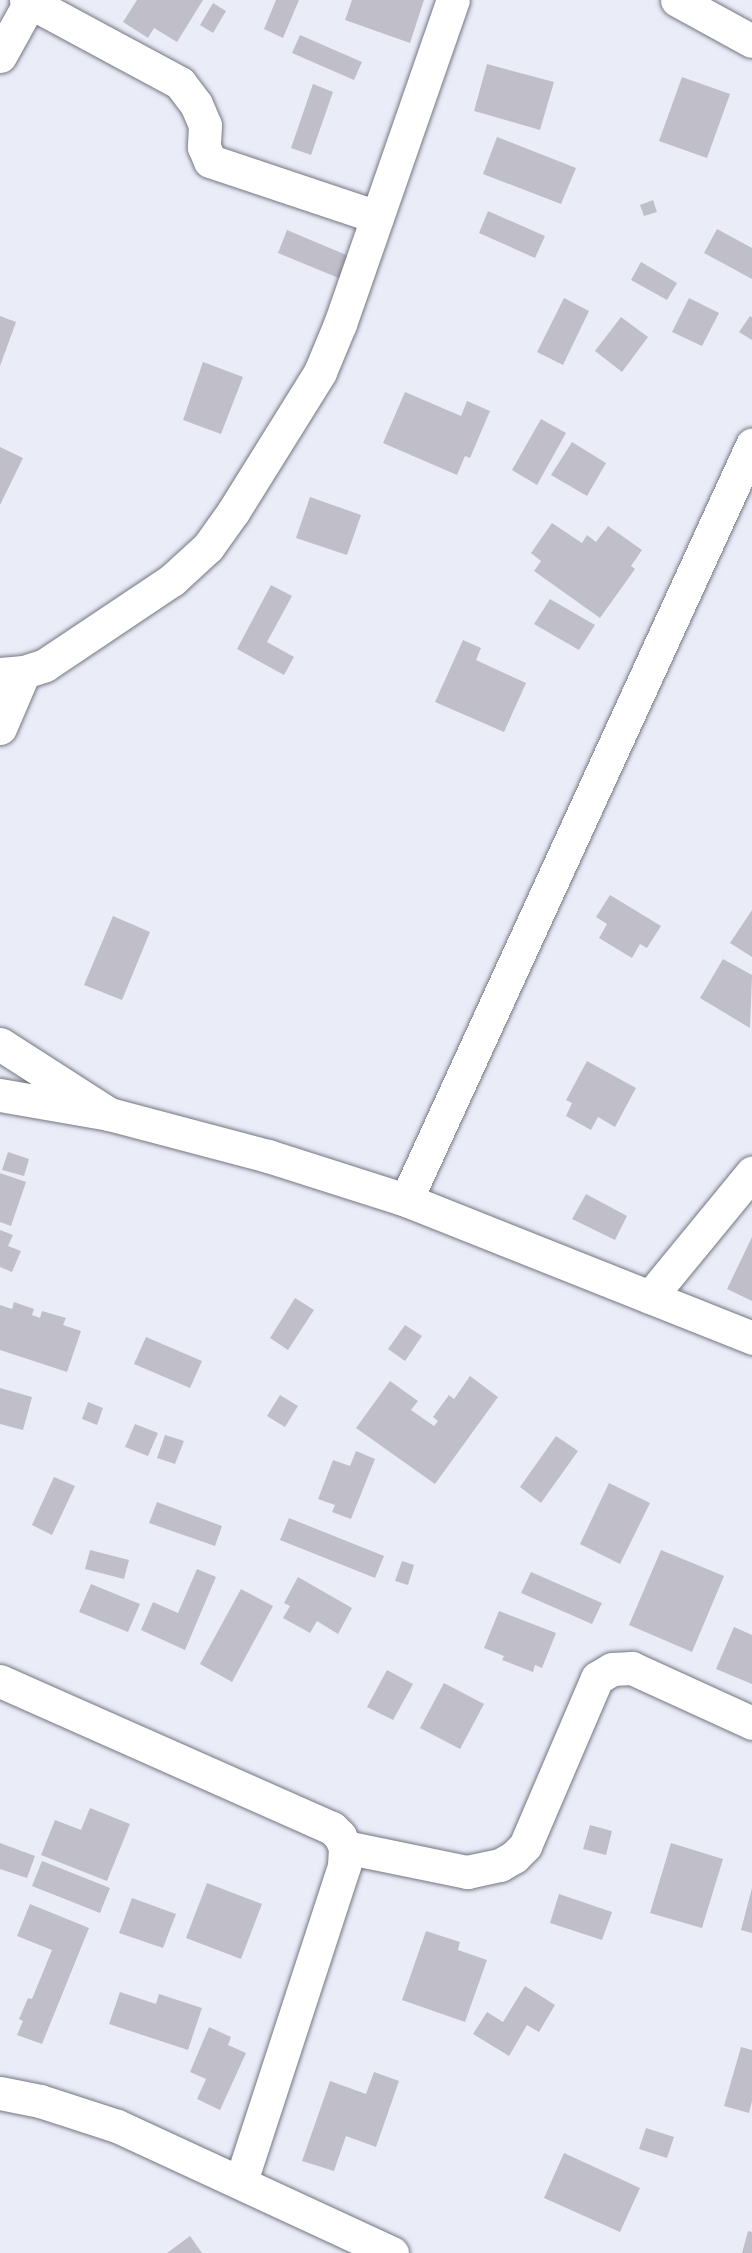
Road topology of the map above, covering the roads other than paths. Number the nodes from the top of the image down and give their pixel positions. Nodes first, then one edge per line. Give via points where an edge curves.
1 (453, 0) edge
2 (677, 0) edge
3 (29, 1) edge
4 (752, 41) edge
5 (0, 56) edge
6 (377, 217) junction
7 (752, 445) edge
8 (12, 673) edge
9 (0, 728) edge
10 (0, 1044) edge
11 (0, 1095) edge
12 (109, 1114) junction
13 (752, 1173) edge
14 (406, 1200) junction
15 (650, 1297) junction
16 (752, 1338) edge
17 (0, 1681) edge
18 (752, 1723) edge
19 (345, 1847) junction
20 (0, 2092) edge
21 (241, 2181) junction
22 (392, 2253) edge

1 - 6 street
2 - 4 street
3 - 5 street
3 - 6 street via 180,83 196,104 205,125 204,147 210,161
6 - 8 street via 320,372 208,547 172,580 45,665
7 - 14 street
8 - 9 street
10 - 12 street
11 - 12 street
12 - 14 street via 268,1156
13 - 15 street
14 - 15 street
15 - 16 street
17 - 19 street via 332,1828
18 - 19 street via 632,1668 612,1669 597,1678 525,1846 514,1857 500,1865 467,1872
19 - 21 street via 344,1866
20 - 21 street via 117,2126
21 - 22 street

